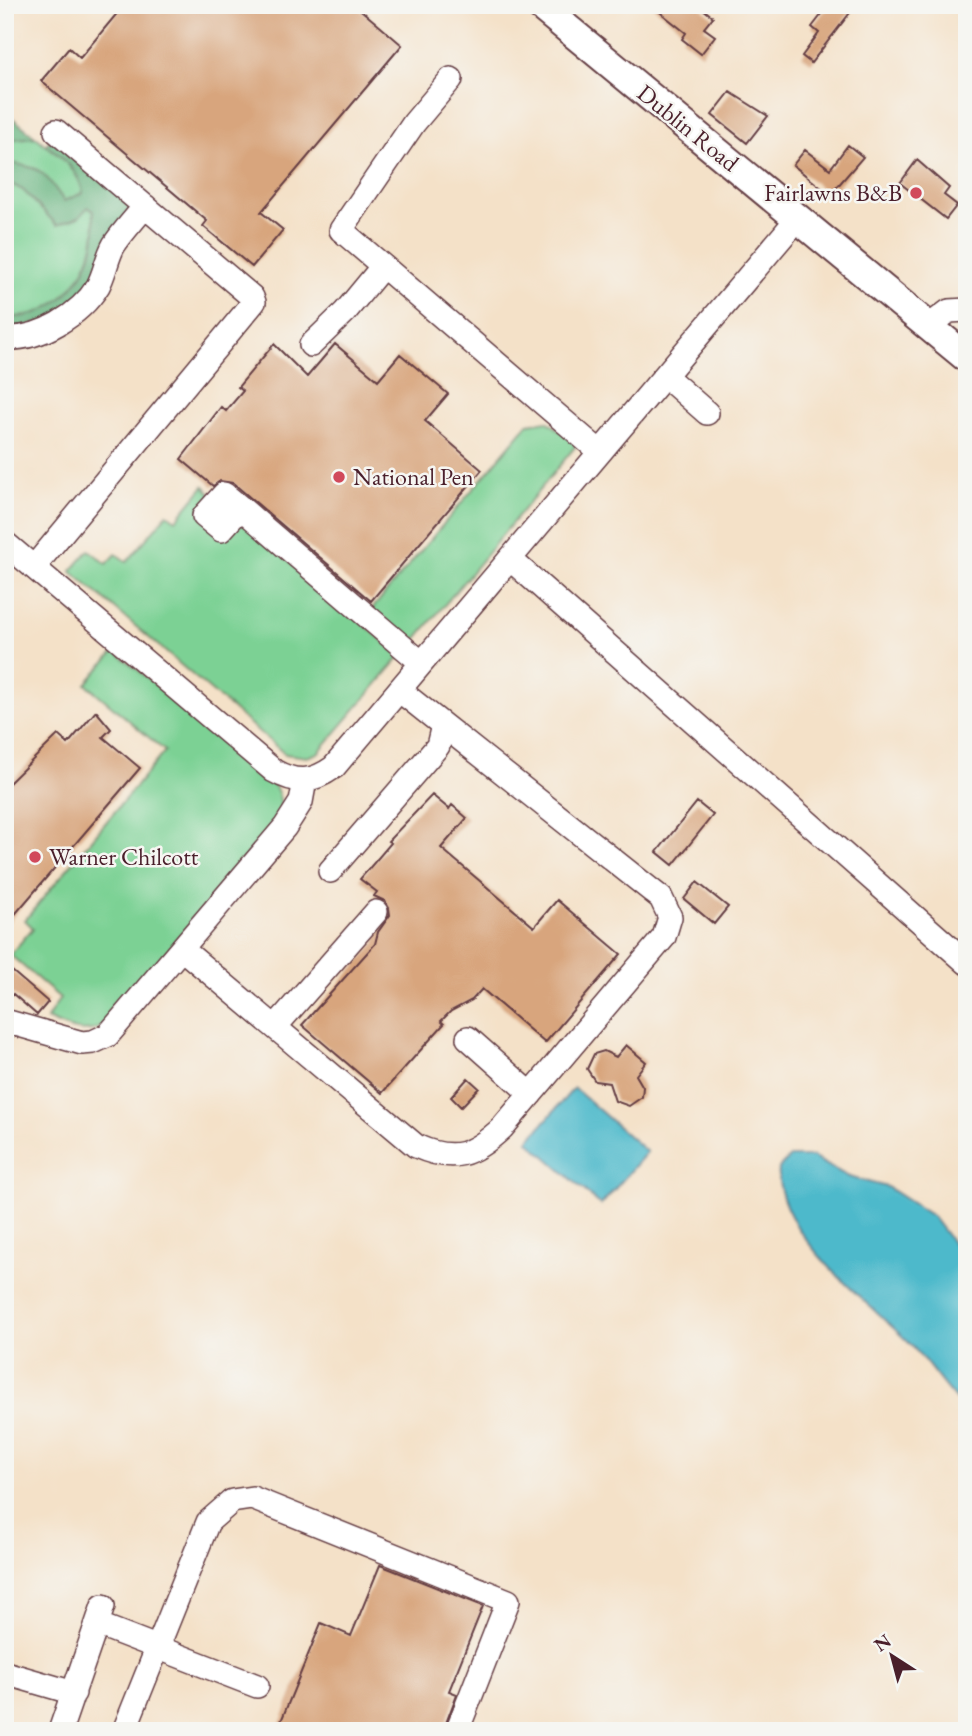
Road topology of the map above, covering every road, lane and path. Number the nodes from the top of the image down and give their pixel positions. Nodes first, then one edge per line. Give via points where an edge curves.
1 (539, 5) edge
2 (451, 79) dead end
3 (56, 131) dead end
4 (145, 206) junction
5 (798, 218) junction
6 (383, 266) junction
7 (967, 310) edge
8 (929, 326) junction
9 (5, 338) edge
10 (311, 345) dead end
11 (967, 358) edge
12 (665, 376) junction
13 (708, 413) dead end
14 (600, 452) junction
15 (241, 508) dead end
16 (5, 543) edge
17 (510, 558) junction
18 (34, 567) junction
19 (422, 663) junction
20 (399, 690) junction
21 (443, 725) junction
22 (304, 780) junction
23 (330, 871) dead end
24 (376, 912) dead end
25 (182, 949) junction
26 (967, 963) edge
27 (5, 1021) edge
28 (275, 1027) junction
29 (468, 1038) dead end
30 (531, 1094) junction
31 (157, 1646) junction
32 (5, 1673) edge
33 (257, 1686) dead end
34 (74, 1693) junction
35 (60, 1731) edge
36 (124, 1731) edge
37 (457, 1731) edge

1 - 5 main road, Dublin Road
2 - 6 street via 414,122 341,230
3 - 4 street
4 - 9 street via 113,247 98,286 85,303 55,325
4 - 18 street via 254,303
5 - 8 main road, Dublin Road
5 - 12 street
6 - 10 street
6 - 14 street
7 - 8 street via 949,311
8 - 11 main road, Dublin Road
12 - 13 street
12 - 14 street
14 - 17 street
15 - 19 street
16 - 18 street
17 - 19 street
17 - 26 street
18 - 22 street via 274,771 289,780
19 - 20 street
20 - 21 street
20 - 22 street via 334,767 319,778
21 - 23 street via 438,746
21 - 30 street via 661,898 670,917 664,937
22 - 25 street via 301,802 285,827
24 - 28 street
25 - 27 street via 121,1022 93,1042 65,1040
25 - 28 street
28 - 30 street via 416,1146 442,1156 482,1147
29 - 30 street
31 - 33 street
31 - 34 street via 100,1615
31 - 36 street
31 - 37 street via 213,1514 242,1499 263,1501 508,1601
32 - 34 street
34 - 35 street

